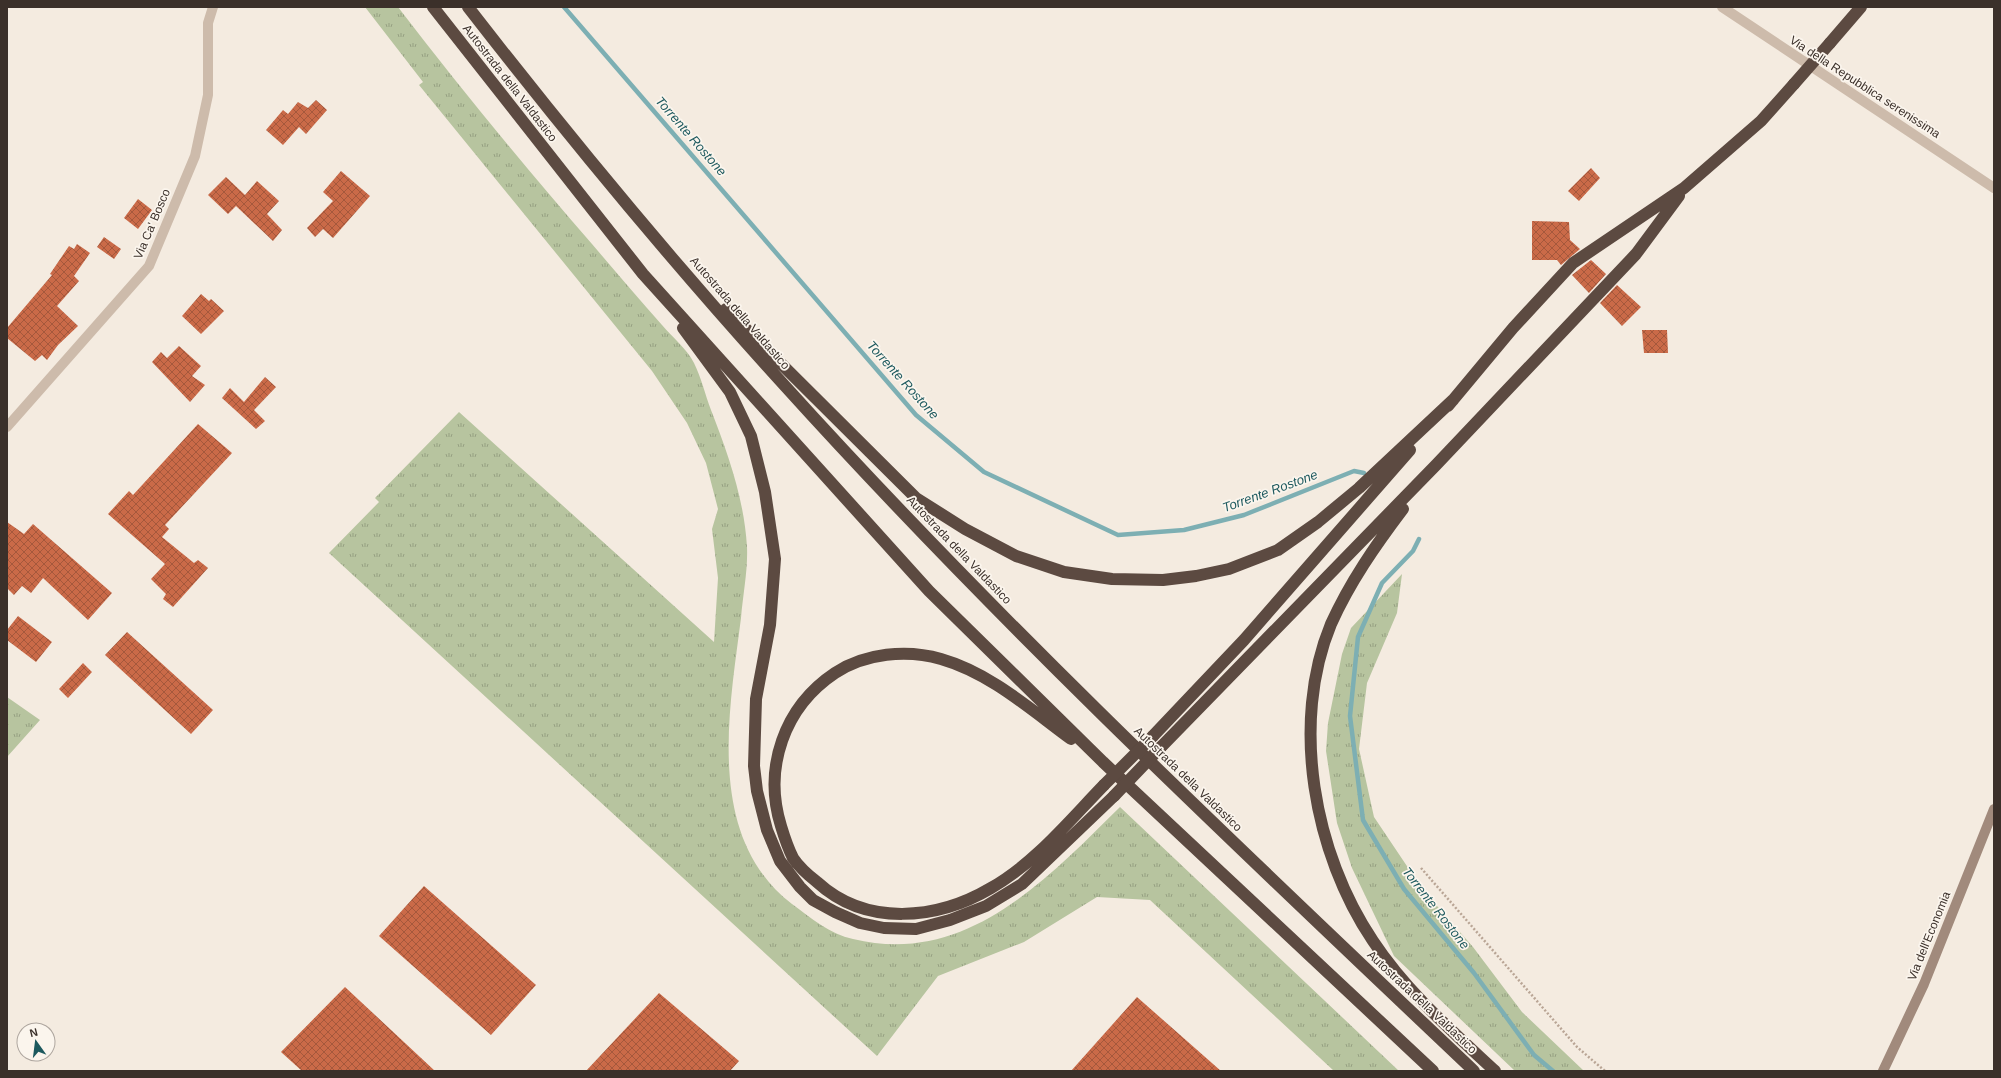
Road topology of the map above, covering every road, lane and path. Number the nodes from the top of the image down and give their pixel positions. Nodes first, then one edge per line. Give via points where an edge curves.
1 (213, 7) edge
2 (433, 7) edge
3 (468, 7) edge
4 (1722, 7) edge
5 (1861, 7) edge
6 (1684, 188) junction
7 (1994, 188) edge
8 (660, 243) junction
9 (643, 274) junction
10 (1453, 400) junction
11 (7, 427) edge
12 (1436, 465) junction
13 (1103, 762) junction
14 (1994, 809) edge
15 (1421, 868) dead end
16 (1433, 1071) edge
17 (1474, 1071) edge
18 (1495, 1071) edge
19 (1605, 1071) edge
20 (1883, 1071) edge

1 - 11 street, Via Ca' Bosco via 208,23 208,95 195,156 149,266
2 - 9 highway, Autostrada della Valdastico
3 - 8 highway, Autostrada della Valdastico
4 - 7 street, Via della Repubblica serenissima
5 - 6 highway, bridge via 1761,121
6 - 10 highway via 1573,262
6 - 12 highway via 1636,254
8 - 10 highway via 916,498 991,544 1016,556 1064,572 1112,579 1163,580 1229,569 1278,550 1318,522 1359,488
8 - 17 highway, Autostrada della Valdastico via 797,399 1009,622 1207,818
9 - 12 highway, bridge via 730,392 751,436 765,492 775,559 770,625 756,699 754,766 757,791 767,830 780,861 800,888 813,900 860,923 884,928 916,929 950,920 986,906 1022,884 1114,796
9 - 13 highway, Autostrada della Valdastico via 929,591
10 - 13 highway, bridge via 1244,640 1033,857 991,888 954,906 917,914 875,912 856,906 838,898 804,871 793,857 785,839 777,810 774,775 776,757 789,722 813,690 831,675 856,662 873,657 905,654 939,658 957,664 1015,697
12 - 18 highway via 1370,552 1348,589 1331,626 1321,655 1311,720 1314,781 1319,812 1334,866 1373,942 1433,1013
13 - 16 highway, Autostrada della Valdastico
14 - 20 main road, Via dell'Economia via 1924,984
15 - 19 path via 1577,1047

